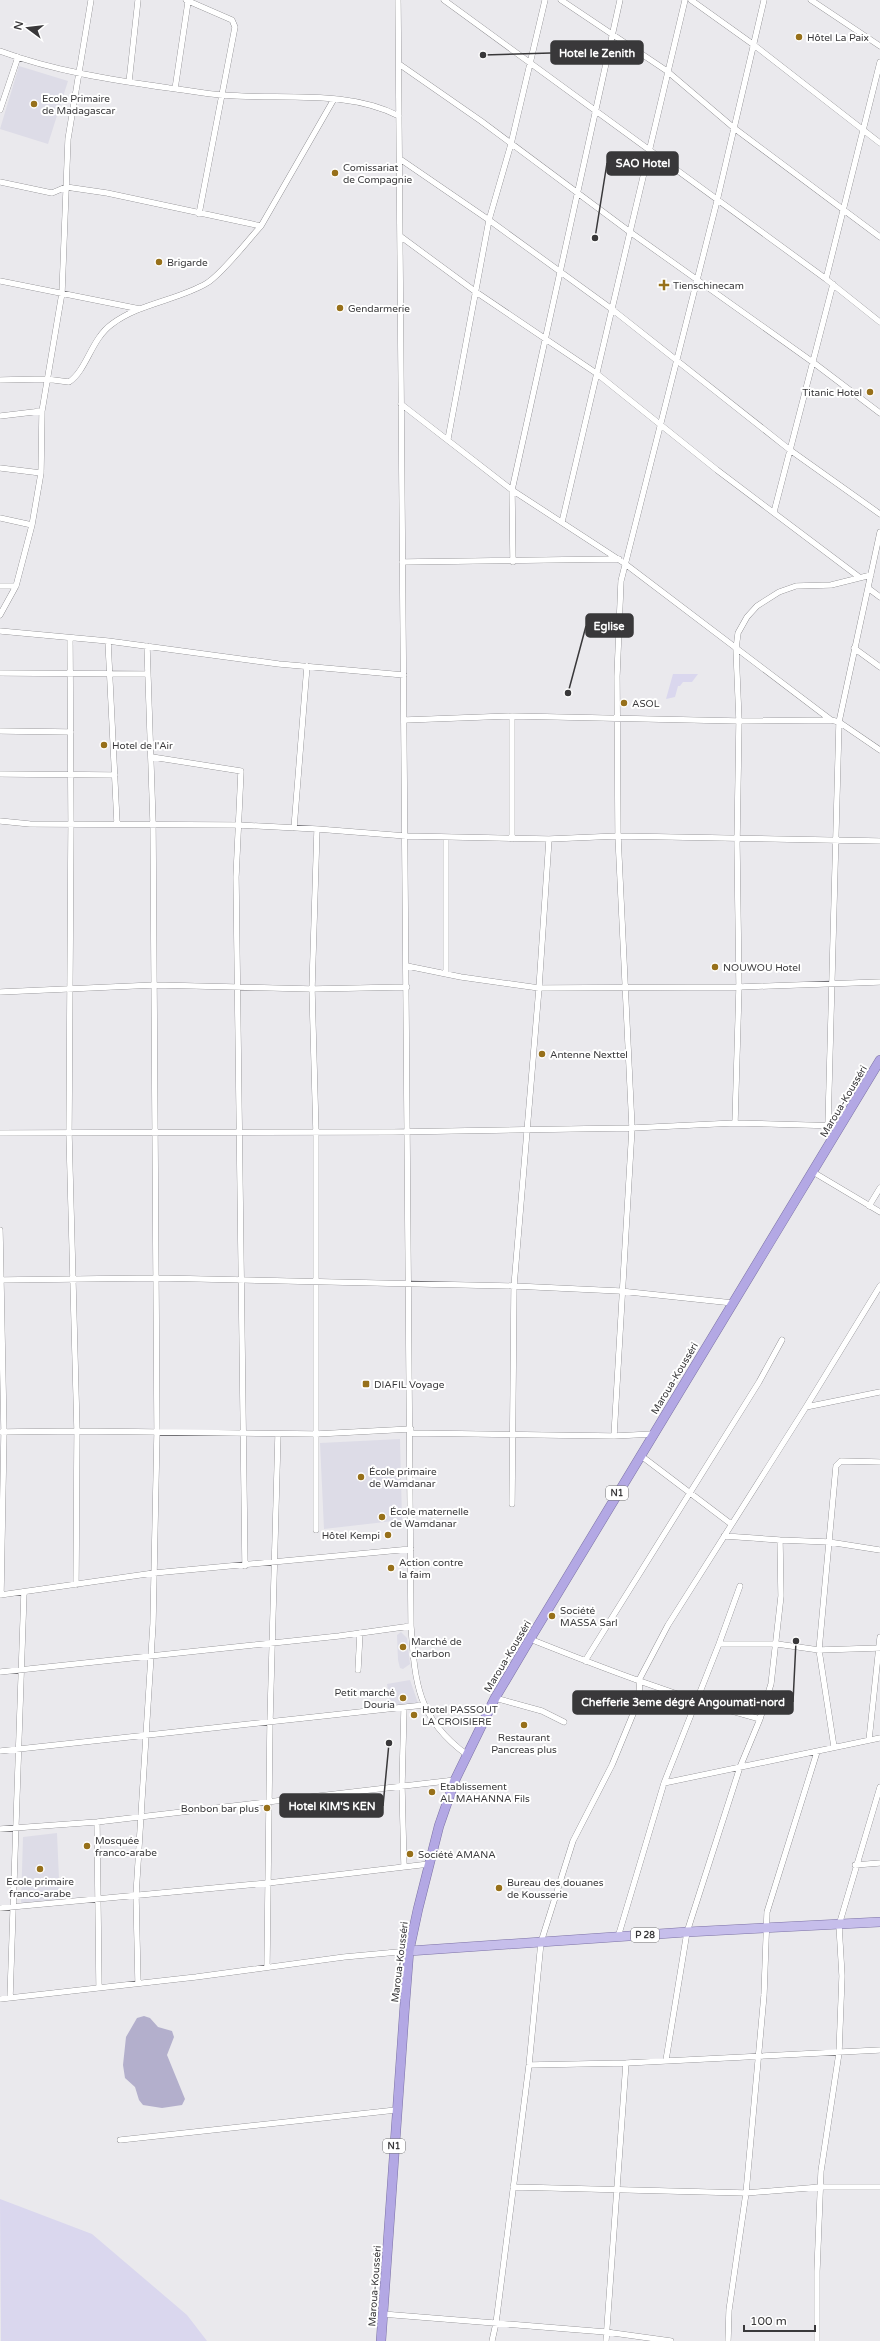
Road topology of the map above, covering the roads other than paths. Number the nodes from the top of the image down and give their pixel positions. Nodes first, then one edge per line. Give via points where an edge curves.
1 (92, 0) edge
2 (138, 0) edge
3 (398, 0) edge
4 (444, 0) edge
5 (545, 0) edge
6 (561, 0) edge
7 (620, 0) edge
8 (684, 0) edge
9 (691, 0) edge
10 (764, 0) edge
11 (811, 0) edge
12 (187, 1) edge
13 (612, 36) junction
14 (754, 45) junction
15 (880, 46) edge
16 (0, 51) edge
17 (18, 57) junction
18 (529, 62) junction
19 (880, 62) edge
20 (399, 64) junction
21 (667, 71) junction
22 (78, 74) junction
23 (129, 82) junction
24 (175, 89) junction
25 (222, 95) junction
26 (334, 99) junction
27 (595, 109) junction
28 (0, 110) edge
29 (399, 116) junction
30 (734, 128) junction
31 (864, 131) junction
32 (880, 143) edge
33 (511, 144) junction
34 (650, 151) junction
35 (400, 159) junction
36 (0, 182) edge
37 (66, 187) junction
38 (577, 192) junction
39 (717, 201) junction
40 (844, 210) junction
41 (199, 214) junction
42 (489, 220) junction
43 (261, 226) junction
44 (630, 232) junction
45 (400, 236) junction
46 (880, 237) edge
47 (559, 271) junction
48 (826, 279) junction
49 (695, 280) junction
50 (0, 281) edge
51 (833, 284) junction
52 (476, 292) junction
53 (62, 293) junction
54 (140, 309) junction
55 (613, 310) junction
56 (880, 322) edge
57 (545, 337) junction
58 (676, 361) junction
59 (814, 363) junction
60 (596, 373) junction
61 (46, 379) junction
62 (0, 380) edge
63 (401, 404) junction
64 (42, 411) junction
65 (880, 413) edge
66 (0, 416) edge
67 (660, 424) junction
68 (448, 439) junction
69 (790, 450) junction
70 (0, 468) edge
71 (41, 473) junction
72 (512, 490) junction
73 (774, 512) junction
74 (880, 514) edge
75 (0, 518) edge
76 (562, 522) junction
77 (32, 525) junction
78 (880, 532) edge
79 (619, 560) junction
80 (402, 562) junction
81 (513, 562) junction
82 (624, 563) junction
83 (871, 575) junction
84 (859, 577) junction
85 (0, 586) edge
86 (16, 586) junction
87 (868, 588) junction
88 (880, 596) edge
89 (0, 615) edge
90 (0, 630) edge
91 (70, 638) junction
92 (108, 641) junction
93 (148, 646) junction
94 (854, 648) junction
95 (736, 649) junction
96 (307, 666) junction
97 (880, 667) edge
98 (71, 672) junction
99 (0, 673) edge
100 (110, 673) junction
101 (148, 674) junction
102 (404, 675) junction
103 (512, 716) junction
104 (619, 718) junction
105 (405, 720) junction
106 (831, 720) junction
107 (738, 721) junction
108 (839, 722) junction
109 (0, 731) edge
110 (71, 732) junction
111 (880, 750) edge
112 (152, 757) junction
113 (0, 774) edge
114 (115, 775) junction
115 (71, 776) junction
116 (0, 821) edge
117 (153, 823) junction
118 (71, 824) junction
119 (117, 824) junction
120 (238, 825) junction
121 (294, 828) junction
122 (317, 829) junction
123 (406, 836) junction
124 (618, 836) junction
125 (446, 837) junction
126 (737, 838) junction
127 (512, 839) junction
128 (549, 839) junction
129 (837, 839) junction
130 (880, 840) edge
131 (407, 966) junction
132 (446, 974) junction
133 (880, 982) edge
134 (833, 984) junction
135 (155, 985) junction
136 (407, 987) junction
137 (739, 987) junction
138 (238, 988) junction
139 (312, 988) junction
140 (539, 988) junction
141 (625, 988) junction
142 (69, 990) junction
143 (0, 992) edge
144 (880, 1060) edge
145 (735, 1123) junction
146 (828, 1124) junction
147 (841, 1126) junction
148 (632, 1128) junction
149 (526, 1130) junction
150 (407, 1132) junction
151 (0, 1133) edge
152 (69, 1133) junction
153 (155, 1133) junction
154 (316, 1133) junction
155 (239, 1134) junction
156 (813, 1172) junction
157 (880, 1188) edge
158 (869, 1206) junction
159 (880, 1212) edge
160 (0, 1230) edge
161 (157, 1278) junction
162 (72, 1279) junction
163 (0, 1280) edge
164 (241, 1281) junction
165 (316, 1282) junction
166 (410, 1283) junction
167 (514, 1286) junction
168 (880, 1286) edge
169 (620, 1291) junction
170 (733, 1303) junction
171 (782, 1340) dead end
172 (880, 1392) edge
173 (806, 1407) junction
174 (77, 1431) junction
175 (411, 1431) junction
176 (2, 1432) edge
177 (157, 1432) junction
178 (243, 1434) junction
179 (278, 1434) junction
180 (316, 1434) junction
181 (511, 1434) junction
182 (653, 1434) junction
183 (614, 1436) junction
184 (640, 1455) junction
185 (880, 1462) edge
186 (691, 1492) junction
187 (512, 1504) dead end
188 (731, 1524) junction
189 (316, 1530) dead end
190 (724, 1536) junction
191 (780, 1540) junction
192 (829, 1542) junction
193 (411, 1549) junction
194 (880, 1550) edge
195 (274, 1563) junction
196 (245, 1566) junction
197 (154, 1573) junction
198 (76, 1585) junction
199 (740, 1586) dead end
200 (24, 1592) junction
201 (0, 1595) edge
202 (411, 1626) junction
203 (360, 1633) junction
204 (880, 1637) edge
205 (530, 1639) junction
206 (273, 1642) junction
207 (718, 1644) junction
208 (777, 1644) junction
209 (879, 1648) edge
210 (819, 1650) junction
211 (151, 1655) junction
212 (585, 1661) junction
213 (22, 1669) junction
214 (358, 1670) dead end
215 (0, 1672) edge
216 (639, 1680) junction
217 (495, 1698) junction
218 (696, 1701) junction
219 (424, 1705) junction
220 (404, 1708) junction
221 (760, 1719) junction
222 (270, 1721) junction
223 (564, 1722) dead end
224 (146, 1735) junction
225 (880, 1738) edge
226 (869, 1740) junction
227 (834, 1747) junction
228 (20, 1749) junction
229 (0, 1751) edge
230 (816, 1752) junction
231 (466, 1754) junction
232 (740, 1767) junction
233 (455, 1780) junction
234 (664, 1783) junction
235 (402, 1786) junction
236 (880, 1787) edge
237 (270, 1800) junction
238 (141, 1817) junction
239 (97, 1822) junction
240 (16, 1828) junction
241 (0, 1829) edge
242 (880, 1863) edge
243 (429, 1864) junction
244 (855, 1865) junction
245 (404, 1867) junction
246 (268, 1883) junction
247 (136, 1895) junction
248 (97, 1900) junction
249 (13, 1907) junction
250 (0, 1908) edge
251 (880, 1922) edge
252 (839, 1925) junction
253 (765, 1929) junction
254 (687, 1932) junction
255 (618, 1937) junction
256 (541, 1942) junction
257 (410, 1951) junction
258 (266, 1966) junction
259 (138, 1983) junction
260 (99, 1988) junction
261 (10, 1998) junction
262 (0, 1999) edge
263 (880, 2050) edge
264 (839, 2053) junction
265 (758, 2057) junction
266 (666, 2060) junction
267 (626, 2063) junction
268 (529, 2065) junction
269 (396, 2110) junction
270 (120, 2140) dead end
271 (513, 2187) junction
272 (821, 2187) junction
273 (880, 2187) edge
274 (618, 2190) junction
275 (746, 2193) junction
276 (382, 2314) junction
277 (496, 2323) junction
278 (606, 2332) junction
279 (381, 2341) edge
280 (492, 2341) edge
281 (606, 2341) edge
282 (671, 2341) edge
283 (728, 2341) edge
284 (817, 2341) edge

1 - 22 street
2 - 23 street
3 - 20 street
4 - 18 street
5 - 18 street
6 - 13 street
7 - 13 street
8 - 21 street
9 - 14 street
10 - 14 street
11 - 15 street
12 - 24 street
12 - 25 street via 234,23
13 - 21 street
13 - 27 street
14 - 30 street
14 - 31 street
16 - 17 street
17 - 22 street
17 - 28 street
18 - 27 street
18 - 33 street
19 - 31 street
20 - 29 street
20 - 33 street
21 - 30 street
21 - 34 street
22 - 23 street
22 - 37 street via 68,139
23 - 24 street
24 - 25 street
25 - 26 street
25 - 41 street
26 - 29 street via 377,106
26 - 43 street
27 - 34 street
27 - 38 street
29 - 35 street
30 - 39 street
30 - 40 street
31 - 32 street
31 - 40 street
33 - 38 street
33 - 42 street
34 - 39 street
34 - 44 street
35 - 42 street
35 - 45 street
36 - 37 street via 52,193
37 - 41 street
37 - 53 street
38 - 44 street
38 - 47 street
39 - 48 street
39 - 49 street
40 - 46 street
40 - 48 street
41 - 43 street
42 - 47 street
42 - 52 street
43 - 54 street via 209,282
44 - 49 street
44 - 55 street
45 - 52 street
45 - 63 street
47 - 55 street
47 - 57 street
48 - 51 street
49 - 58 street
49 - 59 street
50 - 53 street
51 - 56 street
51 - 59 street
52 - 57 street
52 - 68 street
53 - 54 street
53 - 61 street
54 - 61 street via 112,324 99,336 69,382
55 - 58 street
55 - 60 street
57 - 60 street
57 - 72 street
58 - 67 street
58 - 69 street
59 - 65 street
59 - 69 street
60 - 67 street
60 - 76 street
61 - 62 street
61 - 64 street
63 - 68 street
63 - 80 street
64 - 66 street
64 - 71 street
67 - 73 street
67 - 82 street
68 - 72 street
69 - 73 street
69 - 74 street
70 - 71 street
71 - 77 street
72 - 76 street
72 - 81 street
73 - 84 street
75 - 77 street
76 - 79 street
77 - 86 street
78 - 83 street
79 - 81 street
79 - 82 street
80 - 81 street
80 - 102 street
82 - 95 street
82 - 104 street via 619,600
83 - 84 street
83 - 87 street
84 - 95 street via 831,584 796,586 765,600 741,625
85 - 86 street
86 - 89 street
87 - 88 street
87 - 94 street
90 - 91 street
91 - 92 street
91 - 98 street
92 - 93 street
92 - 100 street
93 - 96 street
93 - 101 street
94 - 97 street
94 - 108 street
95 - 106 street
95 - 107 street
96 - 102 street
96 - 121 street
98 - 99 street
98 - 100 street
98 - 110 street
100 - 101 street
100 - 114 street
101 - 112 street
102 - 105 street
103 - 104 street
103 - 105 street
103 - 127 street
104 - 107 street
104 - 124 street
105 - 123 street
106 - 107 street
106 - 108 street
107 - 126 street
108 - 111 street
108 - 129 street
109 - 110 street
110 - 115 street
112 - 117 street
112 - 120 street via 241,771
113 - 115 street
114 - 115 street
114 - 119 street
115 - 118 street
116 - 118 street
117 - 119 street
117 - 120 street
117 - 135 street
118 - 119 street
118 - 142 street
120 - 121 street
120 - 138 street
121 - 122 street
122 - 123 street
122 - 139 street
123 - 125 street
123 - 131 street
124 - 126 street
124 - 128 street
124 - 141 street
125 - 127 street
125 - 132 street
126 - 129 street
126 - 137 street
127 - 128 street
128 - 140 street
129 - 130 street
129 - 134 street
131 - 132 street
131 - 136 street
132 - 140 street
133 - 134 street
134 - 137 street
134 - 146 street
135 - 138 street
135 - 142 street
135 - 153 street
136 - 139 street
136 - 150 street
137 - 141 street
137 - 145 street
138 - 139 street
138 - 155 street
139 - 154 street
140 - 141 street
140 - 149 street
141 - 148 street
142 - 143 street
142 - 152 street
144 - 147 highway, Maroua-Kousséri / N1
145 - 146 street
145 - 148 street
146 - 147 street
147 - 156 highway, Maroua-Kousséri / N1
148 - 149 street
148 - 169 street
149 - 150 street
149 - 167 street
150 - 154 street
150 - 166 street
151 - 152 street
152 - 153 street
152 - 162 street
153 - 155 street
153 - 161 street
154 - 155 street
154 - 165 street
155 - 164 street
156 - 158 street
156 - 170 highway, Maroua-Kousséri / N1
157 - 158 street
158 - 159 street
160 - 163 street
161 - 162 street
161 - 164 street
161 - 177 street
162 - 163 street
162 - 174 street
163 - 176 street
164 - 165 street
164 - 178 street
165 - 166 street
165 - 180 street
166 - 167 street
166 - 175 street
167 - 169 street
167 - 181 street
168 - 173 street
169 - 170 street
169 - 183 street
170 - 182 highway, Maroua-Kousséri / N1
171 - 186 street
172 - 173 street
173 - 188 street
174 - 176 street
174 - 177 street
174 - 198 street
175 - 180 street
175 - 181 street
175 - 193 street
176 - 201 street
177 - 178 street
177 - 197 street
178 - 179 street
178 - 196 street
179 - 180 street
179 - 195 street
180 - 189 street
181 - 183 street
181 - 187 street
182 - 183 street
182 - 184 highway, Maroua-Kousséri / N1
184 - 186 street
184 - 205 highway, Maroua-Kousséri / N1
185 - 192 street via 842,1461 836,1466
186 - 188 street
186 - 212 street
188 - 190 street
190 - 191 street
190 - 216 street via 668,1625
191 - 192 street
191 - 208 street via 781,1596
192 - 194 street
192 - 210 street
193 - 195 street
193 - 202 street
195 - 196 street
195 - 206 street
196 - 197 street
197 - 198 street
197 - 211 street
198 - 200 street
199 - 207 street
200 - 201 street
200 - 213 street
202 - 203 street
202 - 219 street via 414,1673 417,1690
203 - 206 street
203 - 214 street
204 - 209 street
205 - 212 street
205 - 217 highway, Maroua-Kousséri / N1
206 - 211 street
206 - 222 street
207 - 208 street
207 - 218 street
208 - 210 street
208 - 221 street via 771,1684
209 - 210 street
209 - 226 street
210 - 227 street
211 - 213 street
211 - 224 street
212 - 216 street
213 - 215 street
213 - 228 street
216 - 218 street
216 - 256 street via 638,1702 612,1765 573,1842
217 - 223 street via 542,1711
217 - 231 highway, Maroua-Kousséri / N1
218 - 221 street
218 - 234 street
219 - 220 street
219 - 231 street via 439,1730
220 - 222 street
220 - 235 street
221 - 232 street
222 - 224 street
222 - 237 street
224 - 228 street
224 - 238 street
225 - 226 street
226 - 227 street
227 - 230 street
228 - 229 street
228 - 240 street
230 - 232 street
230 - 253 street via 772,1893
231 - 233 highway, Maroua-Kousséri / N1
232 - 234 street
232 - 254 street
233 - 235 street
233 - 243 highway, Maroua-Kousséri / N1
234 - 255 street
235 - 237 street
235 - 245 street
236 - 244 street
237 - 238 street
237 - 246 street
238 - 239 street
238 - 247 street
239 - 240 street
239 - 248 street
240 - 241 street
240 - 249 street
242 - 244 street
243 - 245 street
243 - 257 highway, Maroua-Kousséri / N1
244 - 252 street
245 - 246 street
246 - 247 street
246 - 258 street
247 - 248 street
247 - 259 street
248 - 249 street
248 - 260 street
249 - 250 street
249 - 261 street
251 - 252 main road, P 28
252 - 253 main road, P 28
252 - 264 street via 842,1976
253 - 254 main road, P 28
253 - 265 street via 764,1995
254 - 255 main road, P 28
254 - 266 street
255 - 256 main road, P 28
256 - 257 main road, P 28
256 - 268 street
257 - 258 street
257 - 269 highway, Maroua-Kousséri / N1
258 - 259 street
259 - 260 street
260 - 261 street
261 - 262 street
263 - 264 street
264 - 265 street
264 - 272 street via 822,2164
265 - 266 street
265 - 275 street
266 - 267 street
267 - 268 street
267 - 274 street
268 - 271 street
269 - 270 street
269 - 276 highway, Maroua-Kousséri / N1
271 - 274 street
271 - 277 street
272 - 273 street
272 - 275 street
272 - 284 street
274 - 275 street
274 - 278 street
275 - 283 street via 729,2310
276 - 277 street
276 - 279 highway, Maroua-Kousséri / N1
277 - 278 street
277 - 280 street
278 - 281 street
278 - 282 street

